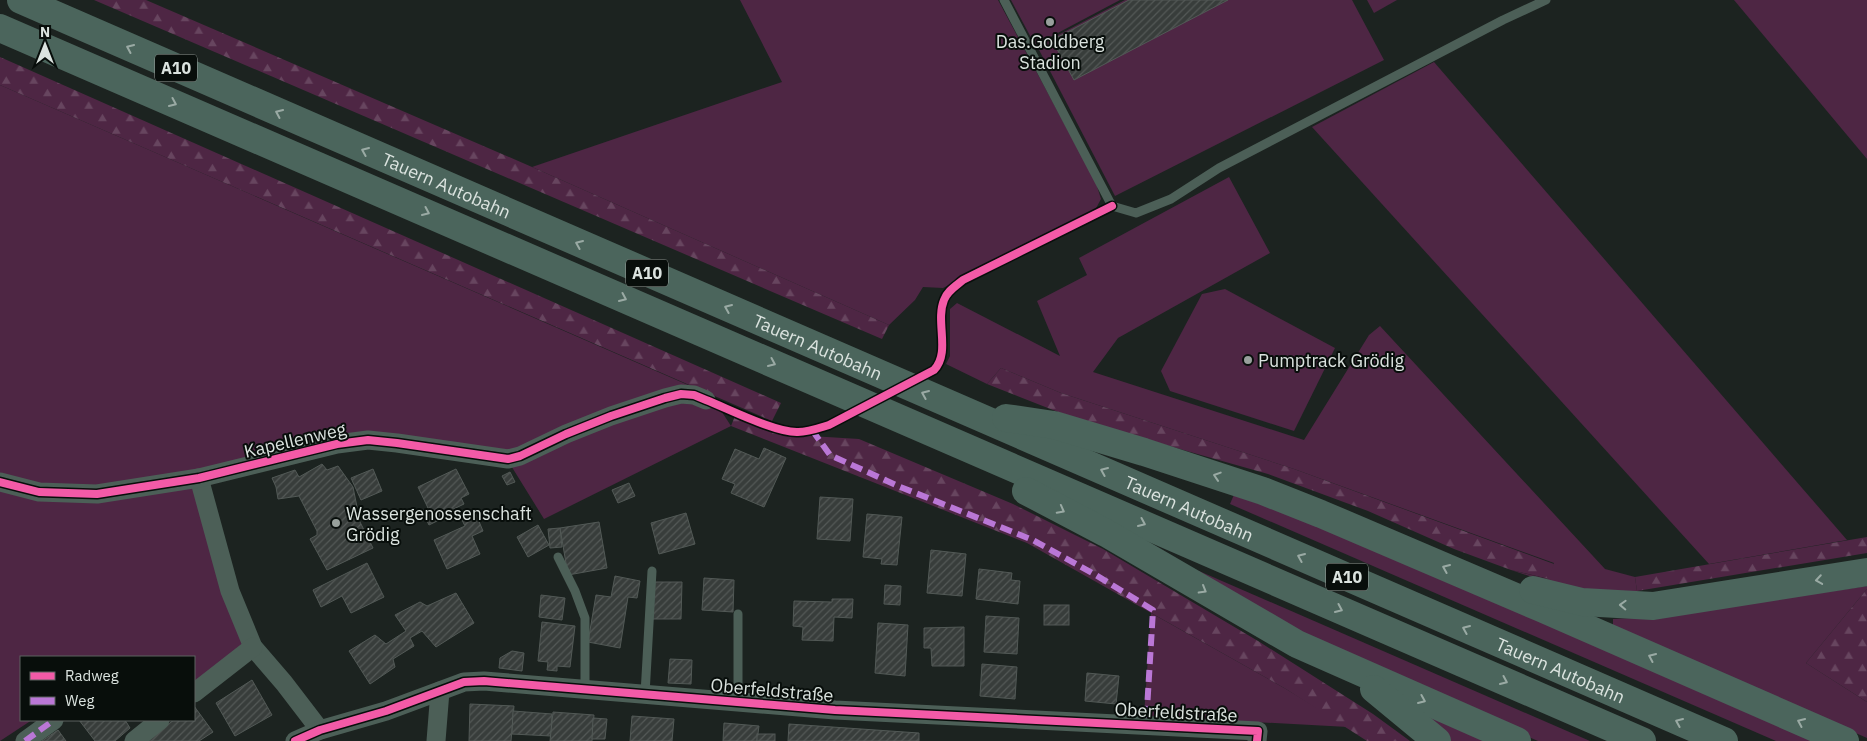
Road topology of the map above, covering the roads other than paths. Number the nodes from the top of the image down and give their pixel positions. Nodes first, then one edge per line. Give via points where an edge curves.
1 (21, 0) edge
2 (1004, 0) edge
3 (1546, 0) edge
4 (0, 28) edge
5 (706, 400) dead end
6 (888, 413) junction
7 (970, 413) junction
8 (199, 478) junction
9 (0, 482) edge
10 (558, 557) dead end
11 (652, 571) dead end
12 (1867, 572) edge
13 (1491, 587) junction
14 (738, 614) dead end
15 (253, 647) junction
16 (1345, 666) junction
17 (585, 689) junction
18 (440, 691) junction
19 (195, 692) edge
20 (645, 694) junction
21 (738, 702) junction
22 (53, 721) edge
23 (159, 721) edge
24 (320, 730) junction
25 (1258, 736) edge
26 (25, 741) edge
27 (134, 741) edge
28 (295, 741) edge
29 (436, 741) edge
30 (1437, 741) edge
31 (1517, 741) edge
32 (1642, 741) edge
33 (1724, 741) edge
34 (1845, 741) edge

7 -> 1 highway, Tauern Autobahn / A10
2 - 3 lane via 1112,206 1136,213 1171,199 1219,168
4 -> 6 highway, Tauern Autobahn / A10
5 - 8 street, Kapellenweg via 681,394 665,398 602,419 508,459 368,440 337,444
6 -> 16 highway via 953,460 1098,528 1297,644
6 -> 32 highway, Tauern Autobahn / A10
13 -> 7 highway via 1263,491 1054,425
33 -> 7 highway, Tauern Autobahn / A10
8 - 9 street, Kapellenweg via 97,494 39,492
8 - 15 street via 230,591
10 - 17 lane via 585,618
11 - 20 lane
12 -> 13 highway via 1652,606 1582,602 1522,587
34 -> 13 highway
14 - 21 lane
15 - 19 street
15 - 24 street
16 - 30 highway
16 -> 31 highway
17 - 18 street, Oberfeldstraße via 484,681 464,682
17 - 20 street, Oberfeldstraße
18 - 24 street, Oberfeldstraße
18 - 29 street
20 - 21 street, Oberfeldstraße
21 - 25 street, Oberfeldstraße
22 - 26 street
23 - 27 street
24 - 28 street, Oberfeldstraße

